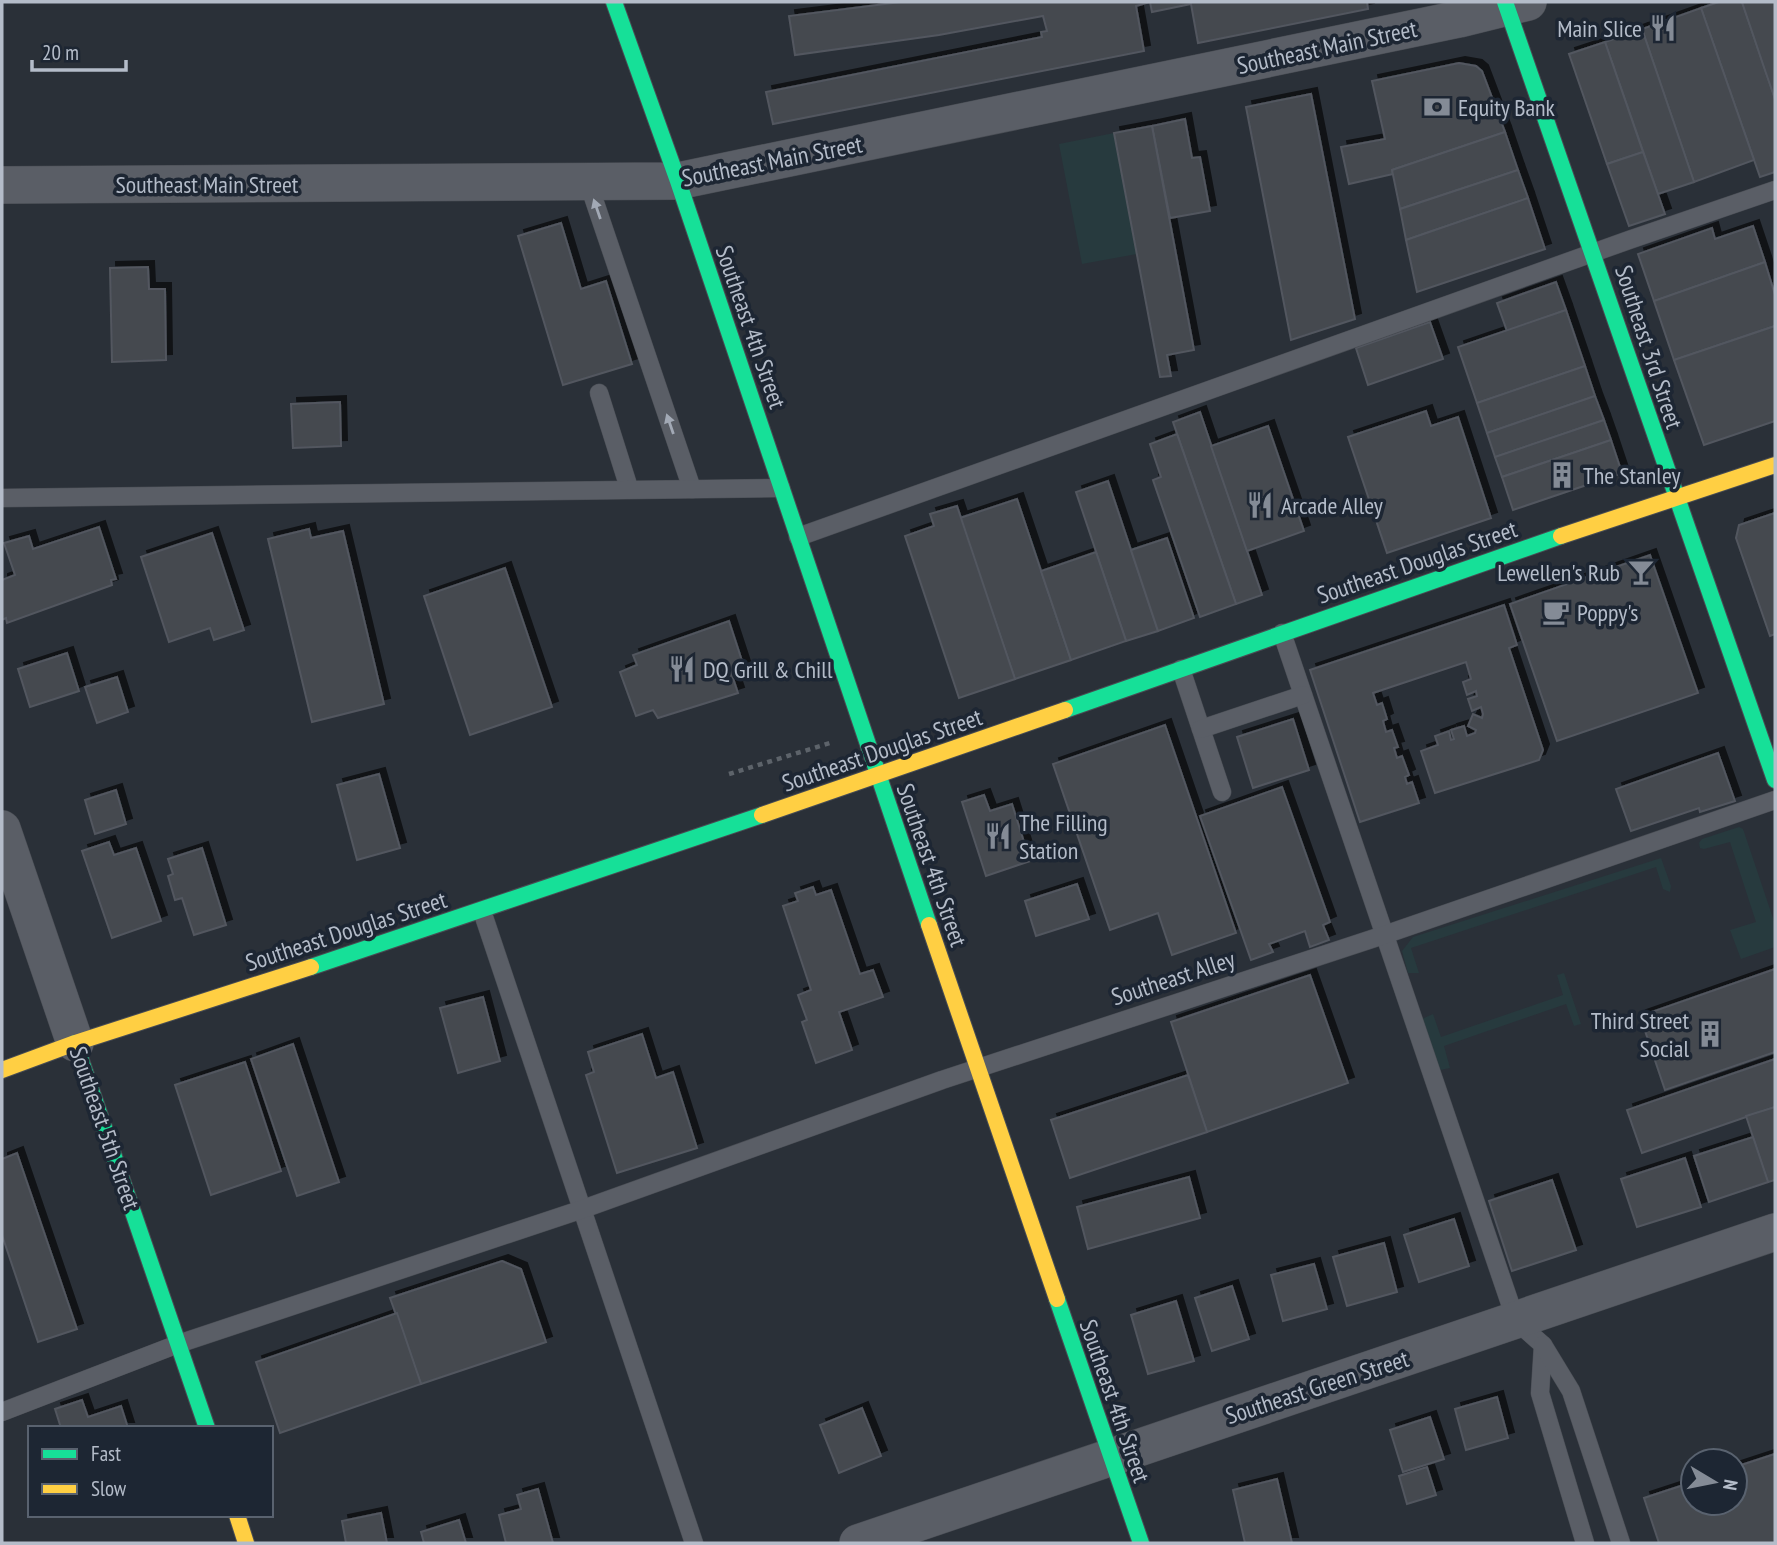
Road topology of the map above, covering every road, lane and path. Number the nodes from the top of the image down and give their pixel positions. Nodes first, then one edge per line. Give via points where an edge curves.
1 (614, 2) edge
2 (1514, 4) edge
3 (678, 181) junction
4 (588, 182) junction
5 (2, 185) edge
6 (1775, 190) edge
7 (1594, 252) junction
8 (599, 393) dead end
9 (1775, 466) edge
10 (629, 488) junction
11 (781, 488) junction
12 (692, 489) junction
13 (1675, 497) junction
14 (2, 498) edge
15 (798, 537) junction
16 (1282, 633) junction
17 (1181, 669) junction
18 (1303, 695) junction
19 (1201, 729) junction
20 (830, 743) dead end
21 (729, 774) dead end
22 (878, 776) junction
23 (1775, 780) edge
24 (1222, 792) dead end
25 (1775, 800) edge
26 (2, 828) edge
27 (482, 911) junction
28 (1384, 935) junction
29 (75, 1043) junction
30 (978, 1069) junction
31 (2, 1070) edge
32 (583, 1209) junction
33 (1775, 1232) edge
34 (1516, 1321) junction
35 (178, 1344) junction
36 (1543, 1345) junction
37 (2, 1412) edge
38 (205, 1426) edge
39 (1110, 1457) junction
40 (238, 1517) edge
41 (246, 1543) edge
42 (694, 1543) edge
43 (858, 1543) edge
44 (1140, 1543) edge
45 (1585, 1543) edge
46 (1621, 1543) edge

1 - 3 street, Southeast 4th Street
2 - 3 street, Southeast Main Street
2 - 7 street, Southeast 3rd Street
3 - 4 street, Southeast Main Street
3 - 11 street, Southeast 4th Street
4 - 5 street, Southeast Main Street
12 -> 4 lane
6 - 7 lane
7 - 13 street, Southeast 3rd Street
7 - 15 lane
8 - 10 lane
9 - 13 street, Southeast Douglas Street
10 - 12 lane
10 - 14 lane
11 - 12 lane
11 - 15 street, Southeast 4th Street
13 - 16 street, Southeast Douglas Street
13 - 23 street, Southeast 3rd Street
15 - 22 street, Southeast 4th Street
16 - 17 street, Southeast Douglas Street
16 - 18 lane
17 - 19 lane
17 - 22 street, Southeast Douglas Street
18 - 19 lane
18 - 28 lane
19 - 24 lane
20 - 21 path
22 - 27 street, Southeast Douglas Street
22 - 30 street, Southeast 4th Street
25 - 28 lane, Southeast Alley
26 - 29 street, Southeast 5th Street
27 - 29 street, Southeast Douglas Street
27 - 32 lane
28 - 30 lane, Southeast Alley
28 - 34 lane
29 - 31 street, Southeast Douglas Street
29 - 35 street, Southeast 5th Street
30 - 32 lane, Southeast Alley
30 - 39 street, Southeast 4th Street
32 - 35 lane, Southeast Alley
32 - 42 lane
33 - 34 street, Southeast Green Street
34 - 36 lane
34 - 39 street, Southeast Green Street
35 - 37 lane, Southeast Alley
35 - 38 street, Southeast 5th Street
36 - 45 lane via 1540,1393
36 - 46 lane via 1571,1391
39 - 43 street, Southeast Green Street
39 - 44 street, Southeast 4th Street
40 - 41 street

